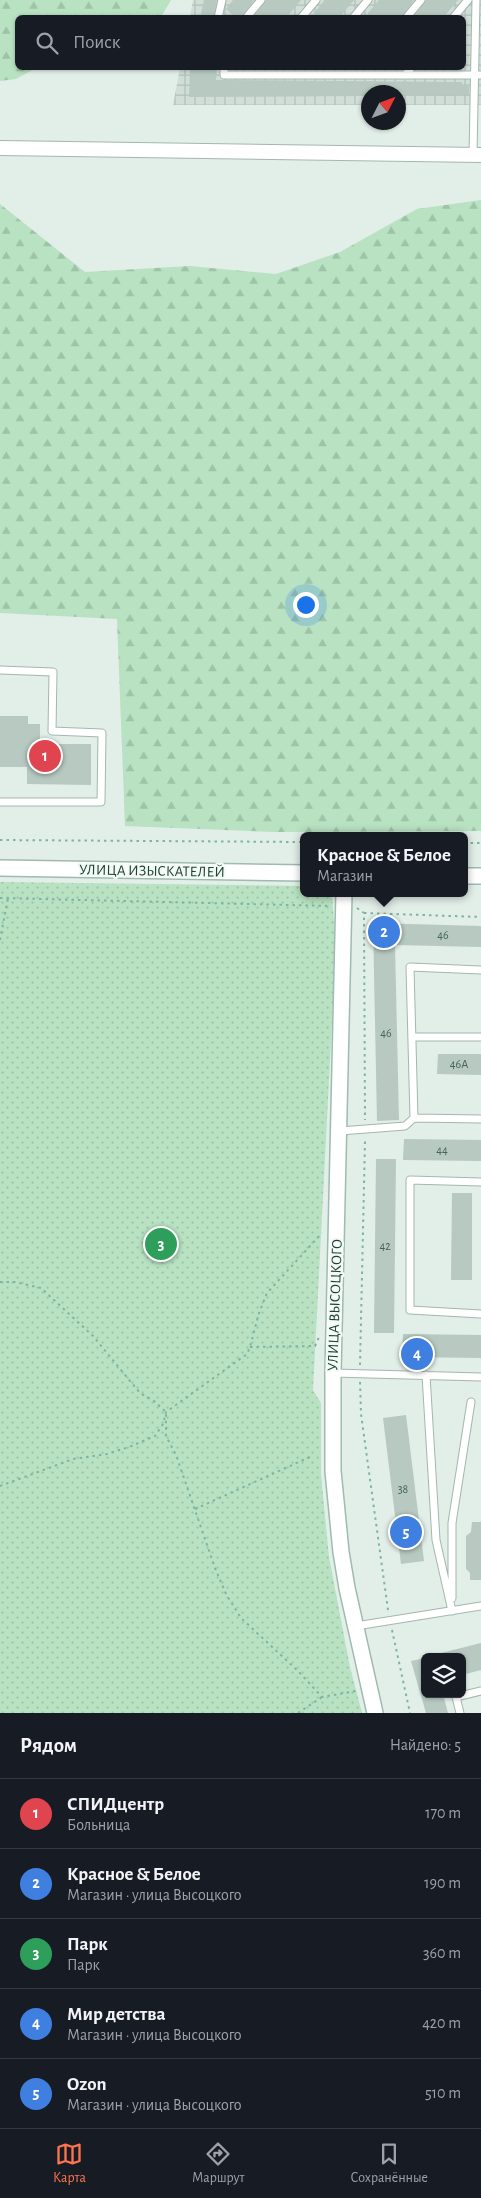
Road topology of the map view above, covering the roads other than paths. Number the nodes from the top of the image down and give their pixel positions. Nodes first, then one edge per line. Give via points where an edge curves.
1 (222, 0) edge
2 (261, 0) edge
3 (316, 0) edge
4 (368, 0) edge
5 (421, 0) edge
6 (468, 0) edge
7 (476, 0) edge
8 (219, 15) edge
9 (248, 15) edge
10 (304, 15) edge
11 (356, 15) edge
12 (408, 15) edge
13 (456, 15) edge
14 (478, 28) edge
15 (224, 70) edge
16 (256, 70) edge
17 (310, 70) edge
18 (363, 70) edge
19 (409, 70) edge
20 (252, 75) junction
21 (306, 75) junction
22 (359, 75) junction
23 (404, 75) junction
24 (478, 76) edge
25 (0, 148) edge
26 (477, 156) edge
27 (0, 670) edge
28 (0, 802) edge
29 (0, 868) edge
30 (300, 873) edge
31 (468, 876) edge
32 (481, 876) edge
33 (344, 899) edge
34 (481, 970) edge
35 (412, 1037) junction
36 (481, 1038) edge
37 (414, 1118) junction
38 (481, 1119) edge
39 (340, 1131) junction
40 (481, 1182) edge
41 (481, 1314) edge
42 (333, 1372) junction
43 (426, 1375) junction
44 (481, 1377) edge
45 (471, 1402) dead end
46 (481, 1606) edge
47 (452, 1611) junction
48 (354, 1627) junction
49 (481, 1692) edge
50 (375, 1713) edge
51 (460, 1713) edge

1 - 8 lane
2 - 9 lane
3 - 10 lane
4 - 11 lane
5 - 12 lane
6 - 13 lane
7 - 14 lane
14 - 24 lane
15 - 20 lane via 224,74
16 - 20 lane
17 - 21 lane
18 - 22 lane
19 - 23 lane
20 - 21 lane
21 - 22 lane
22 - 23 lane
23 - 24 lane
24 - 26 lane
25 - 26 street
27 - 28 lane via 53,672 52,731 102,733 101,802
29 - 30 street, УЛИЦА ИЗЫСКАТЕЛЕЙ
31 - 32 street
33 - 39 street, УЛИЦА ВЫСОЦКОГО
34 - 35 lane via 410,967
35 - 36 lane
35 - 37 lane
37 - 38 lane
37 - 39 lane via 405,1126
39 - 42 street, УЛИЦА ВЫСОЦКОГО
40 - 41 lane via 410,1180 410,1310
42 - 43 lane
42 - 48 street, УЛИЦА ВЫСОЦКОГО via 333,1471 341,1552
43 - 44 lane
43 - 47 lane via 436,1540
45 - 47 lane via 452,1523
46 - 47 lane
47 - 48 lane
48 - 50 street, УЛИЦА ВЫСОЦКОГО
49 - 51 lane via 456,1697

